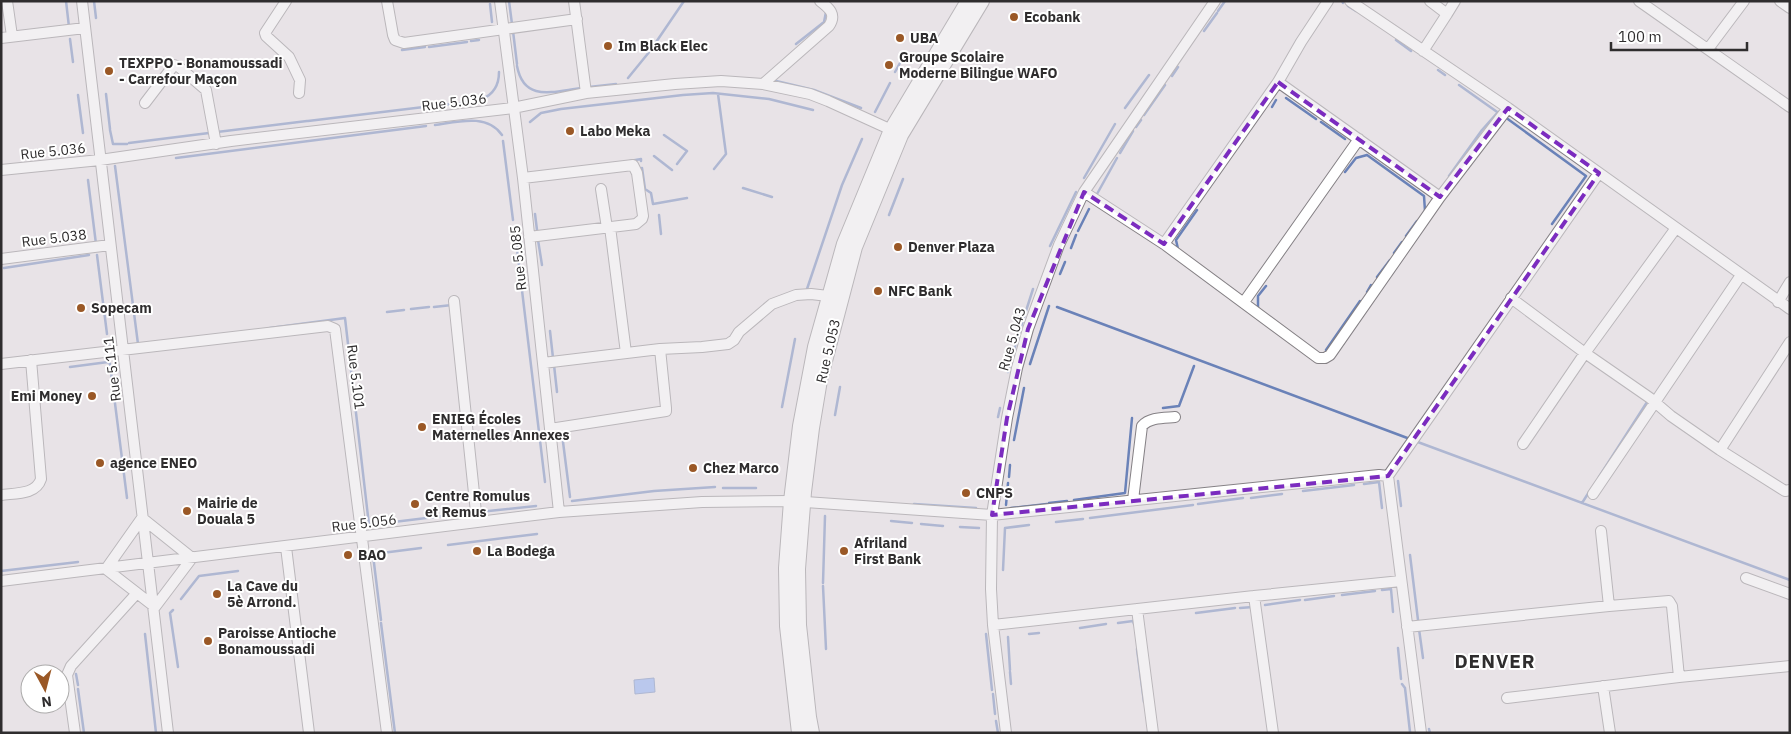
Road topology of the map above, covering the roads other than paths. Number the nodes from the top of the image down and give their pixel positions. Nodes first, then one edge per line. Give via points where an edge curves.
1 (7, 1) edge
2 (82, 1) edge
3 (286, 1) edge
4 (387, 1) edge
5 (500, 1) edge
6 (574, 1) edge
7 (820, 1) edge
8 (968, 1) edge
9 (982, 1) edge
10 (1215, 1) edge
11 (1328, 1) edge
12 (1350, 1) edge
13 (1430, 1) edge
14 (1455, 1) edge
15 (1639, 1) edge
16 (1744, 1) edge
17 (1780, 1) edge
18 (1790, 8) edge
19 (1447, 14) junction
20 (577, 19) junction
21 (85, 28) junction
22 (504, 28) junction
23 (6, 37) edge
24 (1708, 49) junction
25 (1423, 51) junction
26 (1278, 82) junction
27 (763, 84) junction
28 (300, 92) dead end
29 (586, 93) junction
30 (144, 103) dead end
31 (1790, 107) edge
32 (514, 108) junction
33 (1508, 108) junction
34 (896, 132) junction
35 (1359, 139) junction
36 (216, 144) junction
37 (100, 160) junction
38 (1, 170) edge
39 (1599, 173) junction
40 (523, 178) junction
41 (602, 189) dead end
42 (1084, 192) junction
43 (1440, 197) junction
44 (608, 228) junction
45 (1676, 228) junction
46 (529, 237) junction
47 (110, 244) junction
48 (1164, 244) junction
49 (1, 259) edge
50 (1741, 275) junction
51 (1790, 282) edge
52 (828, 296) junction
53 (1511, 298) junction
54 (454, 301) dead end
55 (1244, 302) junction
56 (1778, 302) junction
57 (1790, 309) edge
58 (1790, 342) edge
59 (660, 349) junction
60 (124, 350) junction
61 (626, 353) junction
62 (1585, 353) junction
63 (31, 360) junction
64 (543, 363) junction
65 (1, 364) edge
66 (1655, 402) junction
67 (1174, 417) dead end
68 (550, 429) junction
69 (1522, 444) dead end
70 (1720, 450) junction
71 (1388, 476) junction
72 (1790, 490) edge
73 (1593, 494) dead end
74 (1, 495) edge
75 (1133, 500) junction
76 (797, 502) junction
77 (559, 512) junction
78 (992, 515) junction
79 (142, 518) junction
80 (477, 522) junction
81 (1601, 531) dead end
82 (363, 538) junction
83 (286, 547) junction
84 (192, 558) junction
85 (148, 564) junction
86 (106, 569) junction
87 (1746, 578) dead end
88 (1, 581) edge
89 (1401, 581) junction
90 (138, 593) junction
91 (1790, 594) edge
92 (1254, 596) junction
93 (154, 606) junction
94 (1610, 606) junction
95 (1137, 609) junction
96 (992, 626) junction
97 (1407, 627) junction
98 (1790, 666) edge
99 (1679, 677) junction
100 (1603, 686) junction
101 (1507, 698) dead end
102 (75, 733) edge
103 (168, 733) edge
104 (309, 733) edge
105 (388, 733) edge
106 (799, 733) edge
107 (812, 733) edge
108 (1006, 733) edge
109 (1153, 733) edge
110 (1274, 733) edge
111 (1421, 733) edge
112 (1610, 733) edge

1 - 23 street
2 - 21 street, Rue 5.111
3 - 28 street via 265,34 289,57 300,80
4 - 22 street via 393,35 399,42
5 - 22 street, Rue 5.085
6 - 20 street
7 - 27 street via 831,10 833,16 829,26
8 - 34 main road, Rue 5.053
9 - 34 main road, Rue 5.053
10 - 42 street, Rue 5.043
11 - 26 street
12 - 25 street
13 - 19 street
14 - 19 street
15 - 24 street
16 - 24 street
17 - 18 street
19 - 25 street
20 - 22 street
20 - 29 street
21 - 23 street
21 - 37 street, Rue 5.111
22 - 32 street, Rue 5.085
24 - 31 street
25 - 33 street
26 - 35 street
26 - 48 street
27 - 29 street, Rue 5.036 via 721,81
27 - 34 street, Rue 5.036 via 828,101
29 - 32 street, Rue 5.036
30 - 36 street via 174,65 179,67 206,90
32 - 36 street, Rue 5.036
32 - 40 street, Rue 5.085
33 - 39 street
33 - 43 street
34 - 52 main road, Rue 5.053 via 844,244
34 - 76 main road, Rue 5.053 via 855,247 836,316
35 - 43 street
35 - 55 street
36 - 37 street, Rue 5.036
37 - 38 street, Rue 5.036
37 - 47 street, Rue 5.111
39 - 45 street
39 - 53 street
40 - 44 street via 633,165 637,173 642,219 636,224
40 - 46 street, Rue 5.085
41 - 44 street
42 - 48 street
42 - 78 street, Rue 5.043 via 1059,245 1017,368
43 - 55 street via 1325,358 1318,358
44 - 46 street
44 - 61 street
45 - 50 street
45 - 62 street
46 - 64 street, Rue 5.085
47 - 49 street, Rue 5.038
47 - 60 street, Rue 5.111
48 - 55 street
50 - 56 street
50 - 66 street
51 - 56 street
52 - 59 street via 796,295 772,304 728,344
52 - 76 main road, Rue 5.053 via 800,426
53 - 62 street
53 - 71 street
54 - 80 street
56 - 57 street
58 - 70 street
59 - 61 street
59 - 68 street via 666,411
60 - 63 street, Rue 5.101
60 - 79 street, Rue 5.111
60 - 82 street, Rue 5.101 via 333,327
61 - 64 street
62 - 66 street
62 - 69 street
63 - 65 street, Rue 5.101
63 - 74 street via 41,479 31,491
64 - 68 street, Rue 5.085
66 - 70 street
66 - 73 street
67 - 75 street via 1152,419 1142,426
68 - 77 street, Rue 5.085
70 - 72 street via 1785,491
71 - 75 street, Rue 5.056
71 - 89 street
75 - 78 street, Rue 5.056
76 - 77 street, Rue 5.056 via 702,502
76 - 78 street, Rue 5.056
76 - 106 main road, Rue 5.053 via 786,599
76 - 107 main road, Rue 5.053 via 797,599
77 - 80 street, Rue 5.056
78 - 96 street, Rue 5.043
79 - 84 street
79 - 85 street, Rue 5.111
79 - 86 street
80 - 82 street, Rue 5.056
81 - 94 street
82 - 83 street, Rue 5.056
82 - 105 street, Rue 5.101
83 - 84 street, Rue 5.056
83 - 104 street
84 - 85 street, Rue 5.056
84 - 93 street
85 - 86 street, Rue 5.056
85 - 93 street, Rue 5.111
86 - 88 street, Rue 5.056
86 - 90 street
87 - 91 street
89 - 92 street
89 - 97 street
90 - 93 street
90 - 102 street via 70,666 67,675
92 - 95 street
92 - 110 street
93 - 103 street, Rue 5.111
94 - 97 street
94 - 99 street via 1669,601
95 - 96 street
95 - 109 street
96 - 108 street, Rue 5.043
97 - 111 street
98 - 99 street
99 - 100 street
100 - 101 street
100 - 112 street

